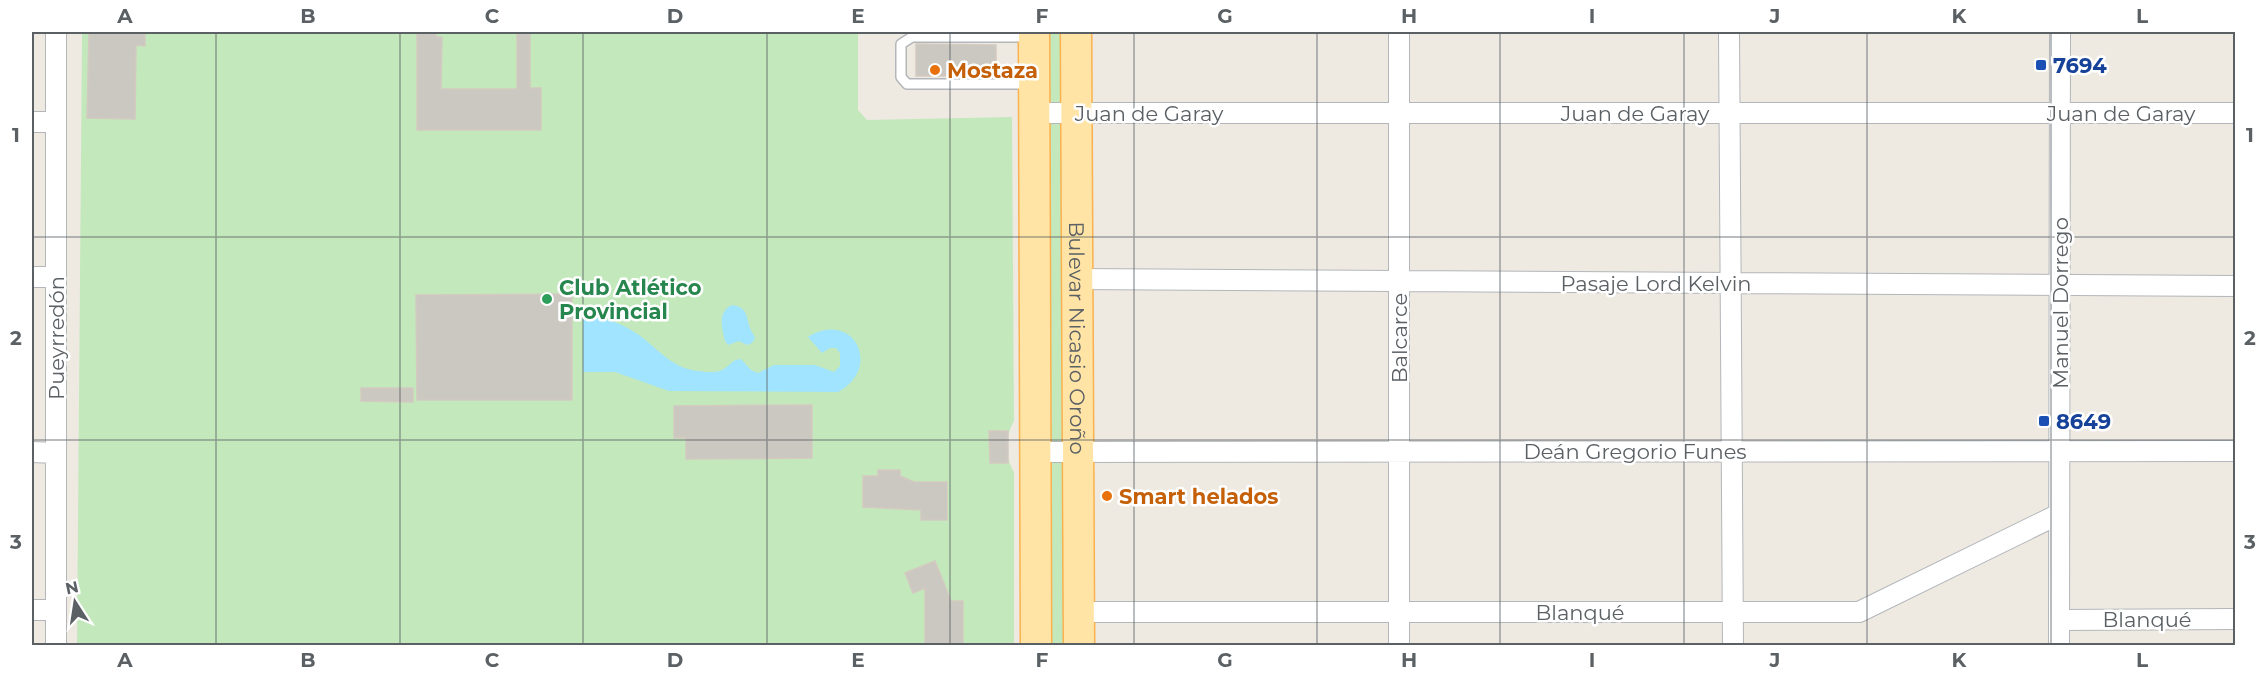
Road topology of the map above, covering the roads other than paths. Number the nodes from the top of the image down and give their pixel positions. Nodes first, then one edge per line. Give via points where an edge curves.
1 (56, 32) edge
2 (1076, 32) edge
3 (1399, 32) edge
4 (1729, 32) edge
5 (2060, 32) edge
6 (1034, 34) edge
7 (1034, 98) junction
8 (1076, 113) junction
9 (1398, 113) junction
10 (1730, 113) junction
11 (2060, 113) junction
12 (2235, 113) edge
13 (32, 122) edge
14 (56, 122) junction
15 (32, 277) edge
16 (56, 277) junction
17 (1077, 279) junction
18 (1399, 281) junction
19 (1731, 283) junction
20 (2060, 285) junction
21 (2235, 286) edge
22 (1732, 451) junction
23 (2060, 451) junction
24 (2235, 451) edge
25 (32, 452) edge
26 (1035, 452) junction
27 (1078, 452) junction
28 (1399, 452) junction
29 (56, 453) junction
30 (2060, 514) junction
31 (32, 610) edge
32 (56, 610) junction
33 (1078, 612) junction
34 (1399, 612) junction
35 (1733, 612) junction
36 (2235, 619) edge
37 (2060, 620) junction
38 (56, 645) edge
39 (1036, 645) edge
40 (1079, 645) edge
41 (1399, 645) edge
42 (1733, 645) edge
43 (2059, 645) edge

1 - 14 street, Pueyrredón
2 - 8 main road, Bulevar Nicasio Oroño
3 - 9 street, Balcarce
4 - 10 street
5 - 11 street, Manuel Dorrego
6 - 7 main road, Bulevar Nicasio Oroño
6 - 7 lane via 912,37 902,44 901,77 907,84
7 - 8 street, Juan de Garay
7 - 26 main road, Bulevar Nicasio Oroño
8 - 9 street, Juan de Garay
8 - 17 main road, Bulevar Nicasio Oroño
9 - 10 street, Juan de Garay
9 - 18 street, Balcarce
10 - 11 street, Juan de Garay
10 - 19 street
11 - 12 street, Juan de Garay
11 - 20 street, Manuel Dorrego
13 - 14 street
14 - 16 street, Pueyrredón
15 - 16 street
16 - 29 street, Pueyrredón
17 - 18 street, Pasaje Lord Kelvin
17 - 27 main road, Bulevar Nicasio Oroño
18 - 19 street, Pasaje Lord Kelvin
18 - 28 street, Balcarce
19 - 20 street, Pasaje Lord Kelvin
19 - 22 street
20 - 21 street, Pasaje Lord Kelvin
20 - 23 street, Manuel Dorrego
22 - 23 street, Deán Gregorio Funes
22 - 28 street, Deán Gregorio Funes
22 - 35 street
23 - 24 street, Deán Gregorio Funes
23 - 30 street, Manuel Dorrego
25 - 29 street
26 - 27 street, Deán Gregorio Funes
26 - 39 main road, Bulevar Nicasio Oroño
27 - 28 street, Deán Gregorio Funes
27 - 33 main road, Bulevar Nicasio Oroño
28 - 34 street, Balcarce
29 - 32 street, Pueyrredón
30 - 35 street, Blanqué via 1859,612
30 - 37 street, Manuel Dorrego
31 - 32 street
32 - 38 street, Pueyrredón
33 - 34 street, Blanqué
33 - 40 main road, Bulevar Nicasio Oroño
34 - 35 street, Blanqué
34 - 41 street, Balcarce
35 - 42 street
36 - 37 street, Blanqué
37 - 43 street, Manuel Dorrego

